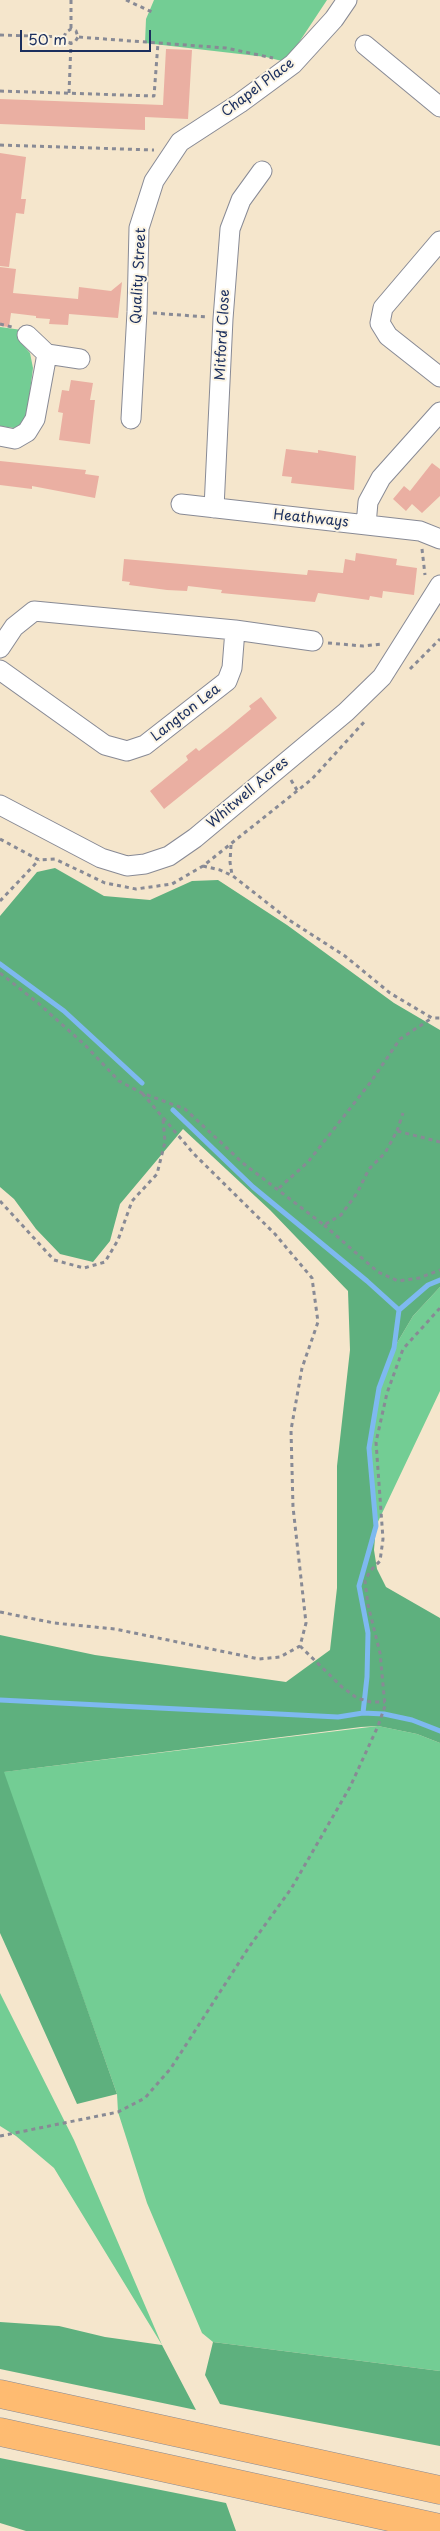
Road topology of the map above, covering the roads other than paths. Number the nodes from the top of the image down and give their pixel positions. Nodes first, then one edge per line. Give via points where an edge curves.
1 (347, 0) edge
2 (365, 44) dead end
3 (440, 107) edge
4 (177, 146) joint
5 (262, 171) dead end
6 (440, 241) edge
7 (27, 335) dead end
8 (47, 354) junction
9 (80, 359) dead end
10 (440, 377) edge
11 (440, 412) edge
12 (131, 419) dead end
13 (0, 436) edge
14 (181, 504) dead end
15 (214, 508) junction
16 (366, 525) junction
17 (440, 539) edge
18 (440, 585) edge
19 (235, 630) junction
20 (313, 641) road end
21 (0, 648) edge
22 (0, 670) edge
23 (0, 805) edge
24 (0, 2394) edge
25 (0, 2432) edge
26 (440, 2490) edge
27 (440, 2528) edge

1 - 4 street, Chapel Place via 293,64
2 - 3 street
4 - 12 street, Quality Street via 154,181 139,228 138,312
5 - 15 street, Mitford Close via 241,200 230,229
6 - 10 street via 383,308 380,323 388,336
7 - 8 street
8 - 9 street
8 - 13 street via 35,419 27,432 15,438
11 - 16 street via 381,478 368,502
14 - 15 street, Heathways
15 - 16 street, Heathways
16 - 17 street, Heathways via 420,531
18 - 23 street, Whitwell Acres via 382,677 346,712 196,838 169,856 127,866 110,861
19 - 20 street
19 - 21 street via 34,611 14,627
19 - 22 street, Langton Lea via 232,668 227,681 145,745 126,751 105,745
24 - 26 highway
25 - 27 highway

